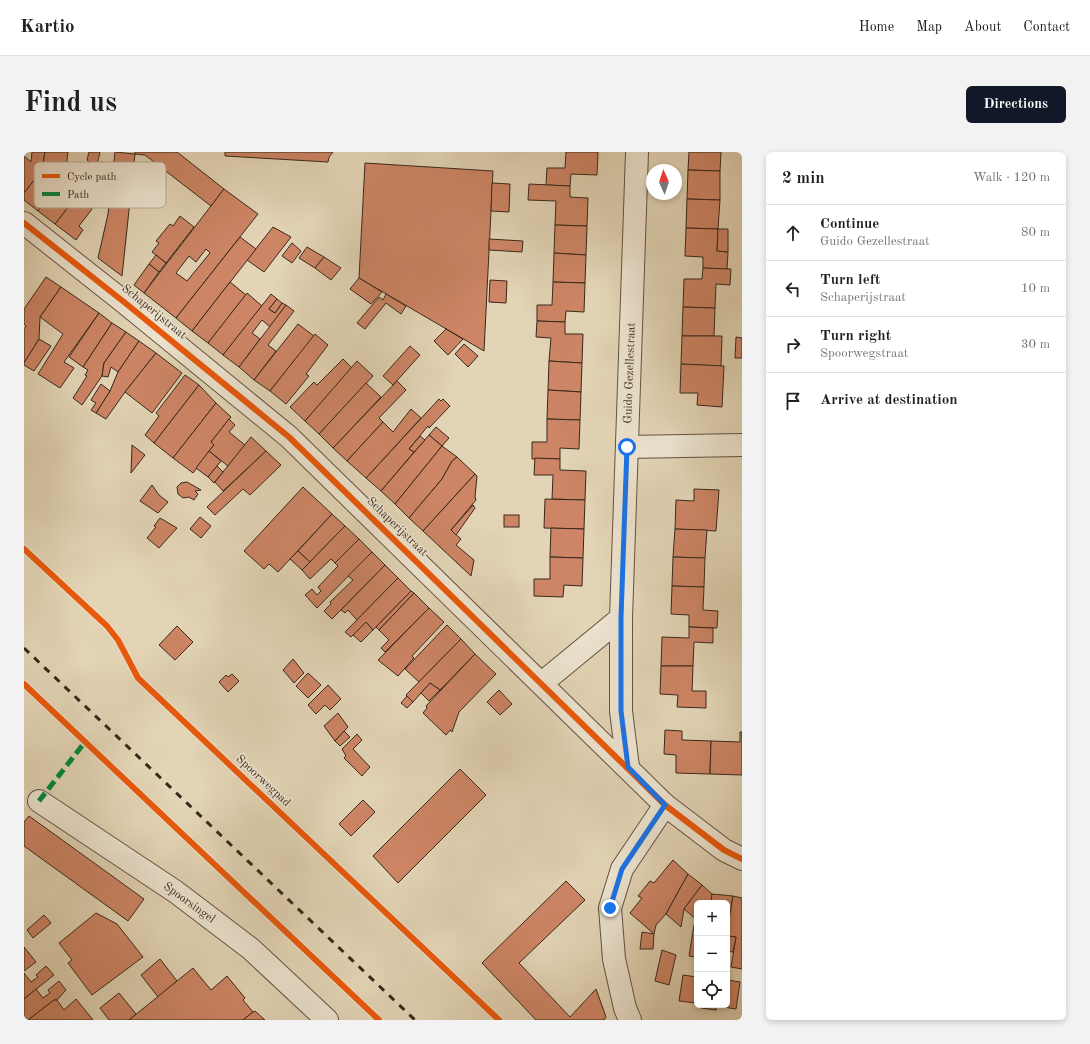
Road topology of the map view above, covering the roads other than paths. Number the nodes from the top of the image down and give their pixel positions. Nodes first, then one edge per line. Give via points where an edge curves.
1 (637, 152) edge
2 (24, 223) edge
3 (742, 445) edge
4 (627, 447) junction
5 (621, 618) junction
6 (542, 683) junction
7 (628, 767) junction
8 (39, 801) dead end
9 (665, 805) junction
10 (742, 859) edge
11 (327, 1020) edge
12 (630, 1020) edge

1 - 4 street, Guido Gezellestraat
2 - 6 street, Schaperijstraat via 289,437
3 - 4 street
4 - 5 street, Guido Gezellestraat
5 - 6 street
5 - 7 street, Guido Gezellestraat via 621,711
6 - 7 street, Schaperijstraat
7 - 9 street, Schaperijstraat
8 - 11 street, Spoorsingel via 182,897 250,949
9 - 10 street, Schaperijstraat via 724,850
9 - 12 street via 622,869 610,908 614,959

